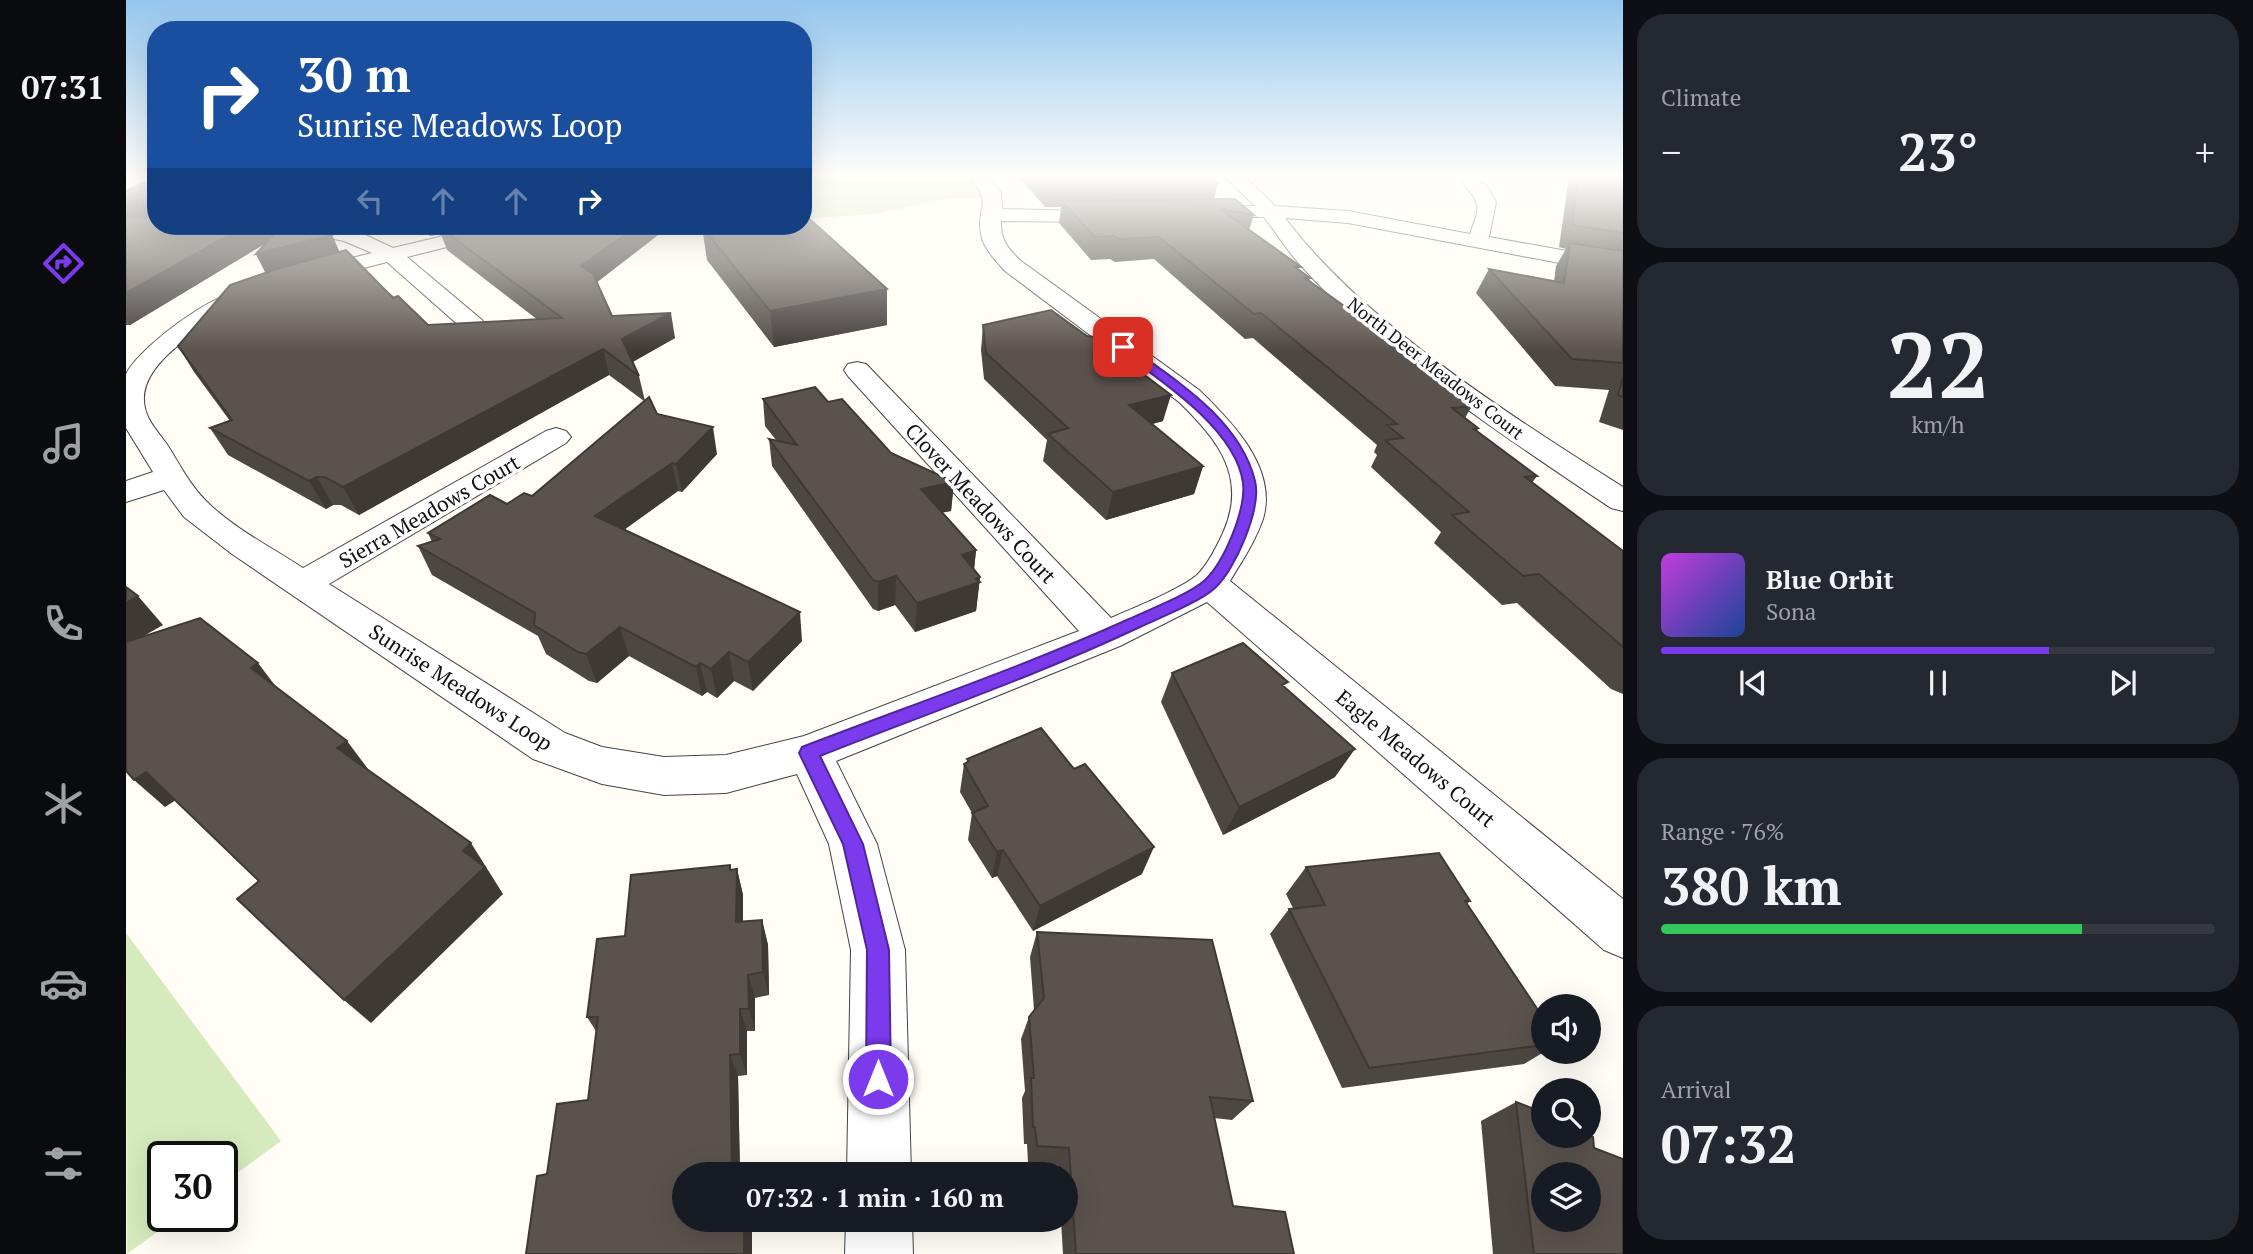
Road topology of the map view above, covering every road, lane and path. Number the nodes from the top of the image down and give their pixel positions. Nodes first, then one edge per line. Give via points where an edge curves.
1 (355, 236) edge
2 (472, 236) edge
3 (992, 236) edge
4 (1290, 236) edge
5 (1448, 236) edge
6 (1479, 236) edge
7 (1478, 241) junction
8 (393, 256) junction
9 (1623, 268) edge
10 (473, 325) edge
11 (857, 370) dead end
12 (556, 438) dead end
13 (170, 477) junction
14 (126, 492) edge
15 (1623, 501) edge
16 (302, 584) junction
17 (1210, 584) junction
18 (1105, 636) junction
19 (809, 753) junction
20 (1623, 932) edge
21 (879, 1162) edge
22 (879, 1232) edge
23 (879, 1254) edge

1 - 8 street
2 - 8 street, Sunrise Meadows Loop
3 - 17 street, Sunrise Meadows Loop via 1013,266 1189,396 1235,448 1249,483 1247,516 1236,545
4 - 15 street, North Deer Meadows Court via 1321,274 1403,346 1532,443
5 - 7 street
6 - 7 street
7 - 9 street
8 - 10 street
8 - 13 street, Sunrise Meadows Loop via 259,290 192,321 164,341 143,363 131,385 130,406
11 - 18 street, Clover Meadows Court
12 - 16 street, Sierra Meadows Court
13 - 14 street
13 - 16 street, Sunrise Meadows Loop via 197,510
16 - 19 street, Sunrise Meadows Loop via 549,746 602,765 664,776 726,774
17 - 18 street, Sunrise Meadows Loop
17 - 20 street, Eagle Meadows Court
18 - 19 street, Sunrise Meadows Loop
19 - 21 street via 853,844 878,950
22 - 23 street

